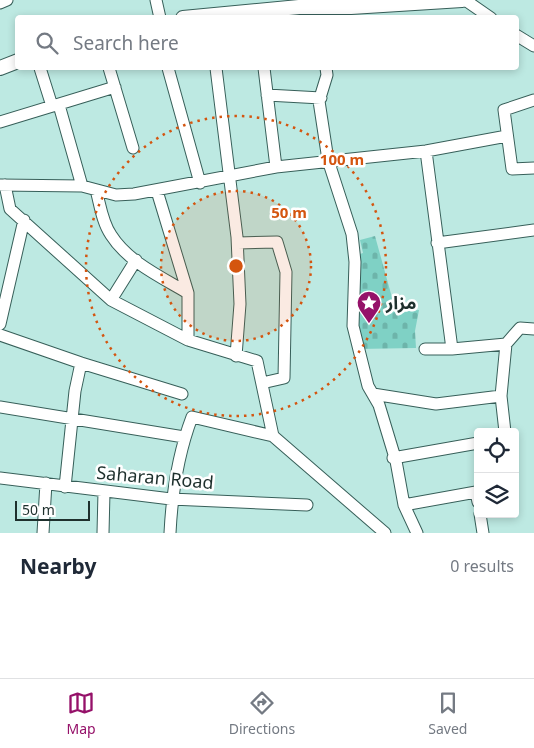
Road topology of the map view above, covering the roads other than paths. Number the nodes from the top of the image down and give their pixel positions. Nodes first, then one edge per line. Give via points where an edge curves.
1 (7, 0) edge
2 (156, 0) edge
3 (463, 0) edge
4 (0, 3) edge
5 (350, 4) edge
6 (323, 12) edge
7 (256, 14) edge
8 (159, 15) edge
9 (233, 15) edge
10 (486, 15) edge
11 (519, 37) edge
12 (534, 46) edge
13 (15, 62) edge
14 (0, 68) edge
15 (41, 70) edge
16 (110, 70) edge
17 (169, 70) edge
18 (216, 70) edge
19 (264, 70) edge
20 (326, 70) edge
21 (115, 87) junction
22 (267, 95) junction
23 (321, 98) junction
24 (534, 100) edge
25 (55, 106) junction
26 (0, 122) edge
27 (507, 136) junction
28 (133, 148) dead end
29 (426, 151) junction
30 (328, 160) junction
31 (276, 167) junction
32 (534, 168) edge
33 (231, 177) junction
34 (200, 183) junction
35 (3, 185) edge
36 (82, 186) junction
37 (96, 190) junction
38 (157, 191) junction
39 (24, 220) junction
40 (534, 230) edge
41 (238, 243) junction
42 (437, 243) junction
43 (136, 260) junction
44 (188, 293) junction
45 (111, 300) junction
46 (0, 324) edge
47 (534, 329) edge
48 (0, 335) edge
49 (188, 340) junction
50 (506, 344) junction
51 (425, 349) dead end
52 (452, 349) junction
53 (236, 356) junction
54 (80, 363) junction
55 (262, 383) junction
56 (182, 394) dead end
57 (373, 394) junction
58 (501, 396) junction
59 (0, 407) edge
60 (72, 419) junction
61 (505, 428) edge
62 (273, 436) junction
63 (184, 437) junction
64 (474, 444) edge
65 (393, 458) junction
66 (0, 478) edge
67 (46, 483) junction
68 (65, 487) junction
69 (104, 492) junction
70 (474, 492) edge
71 (171, 499) junction
72 (404, 504) junction
73 (307, 506) dead end
74 (481, 518) edge
75 (43, 533) edge
76 (103, 533) edge
77 (170, 533) edge
78 (385, 533) edge
79 (417, 533) edge
80 (483, 533) edge

1 - 4 street
2 - 8 street
3 - 5 street
3 - 10 street
5 - 6 street
6 - 7 street
7 - 9 street
11 - 12 street
13 - 14 street
15 - 25 street
16 - 21 street
17 - 34 street
18 - 33 street
19 - 22 street
20 - 23 street
21 - 25 street
21 - 28 street
22 - 23 street
22 - 31 street
23 - 30 street
24 - 27 street via 504,110
25 - 26 street
25 - 36 street
27 - 29 street
27 - 32 street via 512,170
29 - 30 street
29 - 42 street
30 - 31 street
30 - 57 street via 352,234 355,262 353,326 361,364
31 - 33 street
33 - 34 street
33 - 41 street
34 - 38 street
35 - 36 street
35 - 39 street via 10,209
36 - 37 street
37 - 38 street via 116,194
37 - 43 street via 110,234
38 - 44 street
39 - 45 street
39 - 46 street
40 - 42 street
41 - 53 street via 240,304
41 - 55 street via 277,242 286,272 284,378
42 - 52 street
43 - 44 street
43 - 45 street
44 - 49 street
45 - 49 street
47 - 50 street via 520,328
48 - 54 street
49 - 53 street
50 - 52 street
50 - 58 street
51 - 52 street
53 - 55 street via 257,362
54 - 56 street
54 - 60 street
55 - 62 street
57 - 58 street via 436,404
57 - 65 street via 380,405
58 - 61 street
59 - 60 street
60 - 63 street
60 - 68 street
62 - 63 street via 192,417
62 - 78 street
63 - 71 street
64 - 65 street
65 - 72 street
66 - 67 street, Saharan Road
67 - 68 street, Saharan Road
67 - 75 street
68 - 69 street, Saharan Road
69 - 71 street, Saharan Road
69 - 76 street
70 - 72 street
71 - 73 street, Saharan Road
71 - 77 street
72 - 79 street
74 - 80 street

